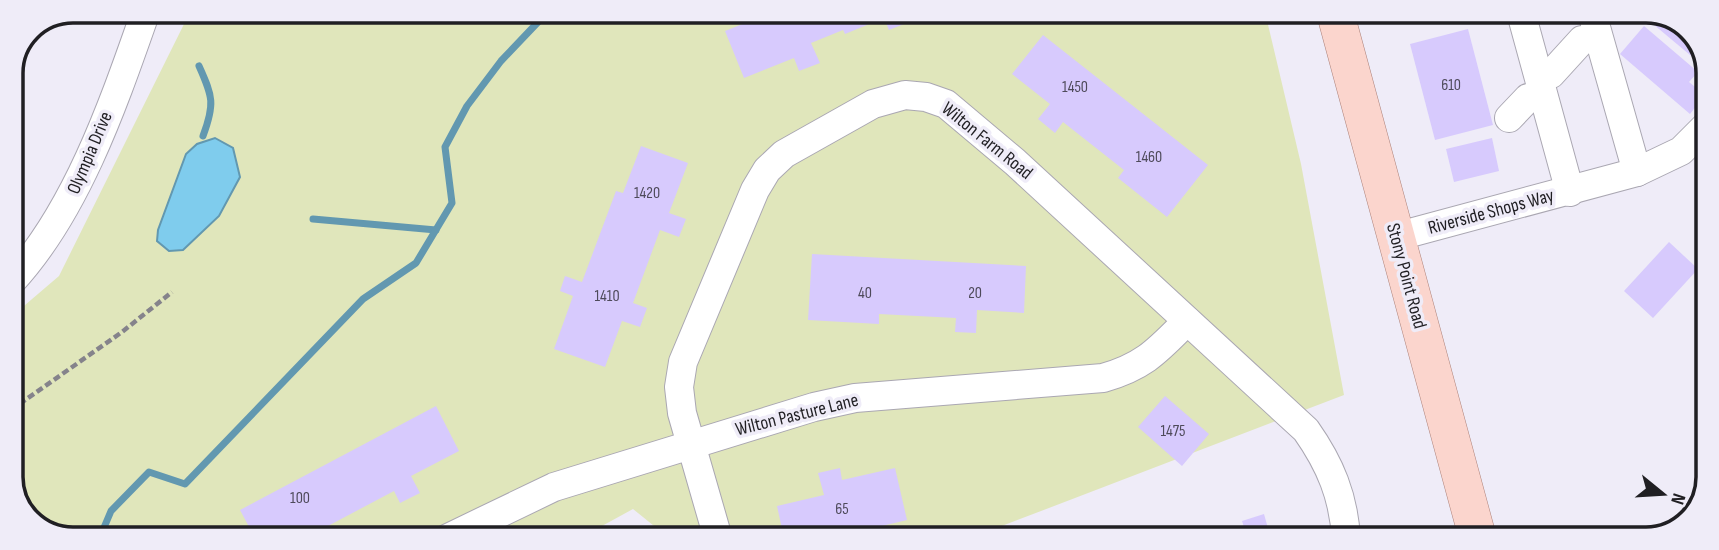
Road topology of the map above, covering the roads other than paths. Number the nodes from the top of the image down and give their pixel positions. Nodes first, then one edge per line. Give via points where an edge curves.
1 (142, 23) edge
2 (1338, 23) edge
3 (1524, 23) edge
4 (1604, 23) edge
5 (1582, 40) dead end
6 (1551, 74) dead end
7 (1696, 136) edge
8 (1637, 172) junction
9 (1570, 192) junction
10 (1395, 237) junction
11 (23, 269) edge
12 (1187, 321) junction
13 (691, 444) junction
14 (471, 527) edge
15 (715, 527) edge
16 (1345, 527) edge
17 (1475, 527) edge

1 - 11 street, Olympia Drive via 67,205
2 - 10 main road, Stony Point Road
3 - 9 street, Riverside Shops Way
4 - 8 street
5 - 6 street
7 - 8 street via 1681,151
8 - 9 street
9 - 10 street, Riverside Shops Way
10 - 17 main road, Stony Point Road
12 - 13 street, Wilton Pasture Lane via 1149,358 1104,378 855,398
12 - 13 street, Wilton Farm Road via 946,104 905,95 885,99 784,155 767,170 755,190 683,362 679,387
12 - 16 street, Wilton Farm Road via 1306,430 1336,483
13 - 14 street, Wilton Pasture Lane via 554,487
13 - 15 street, Wilton Farm Road

